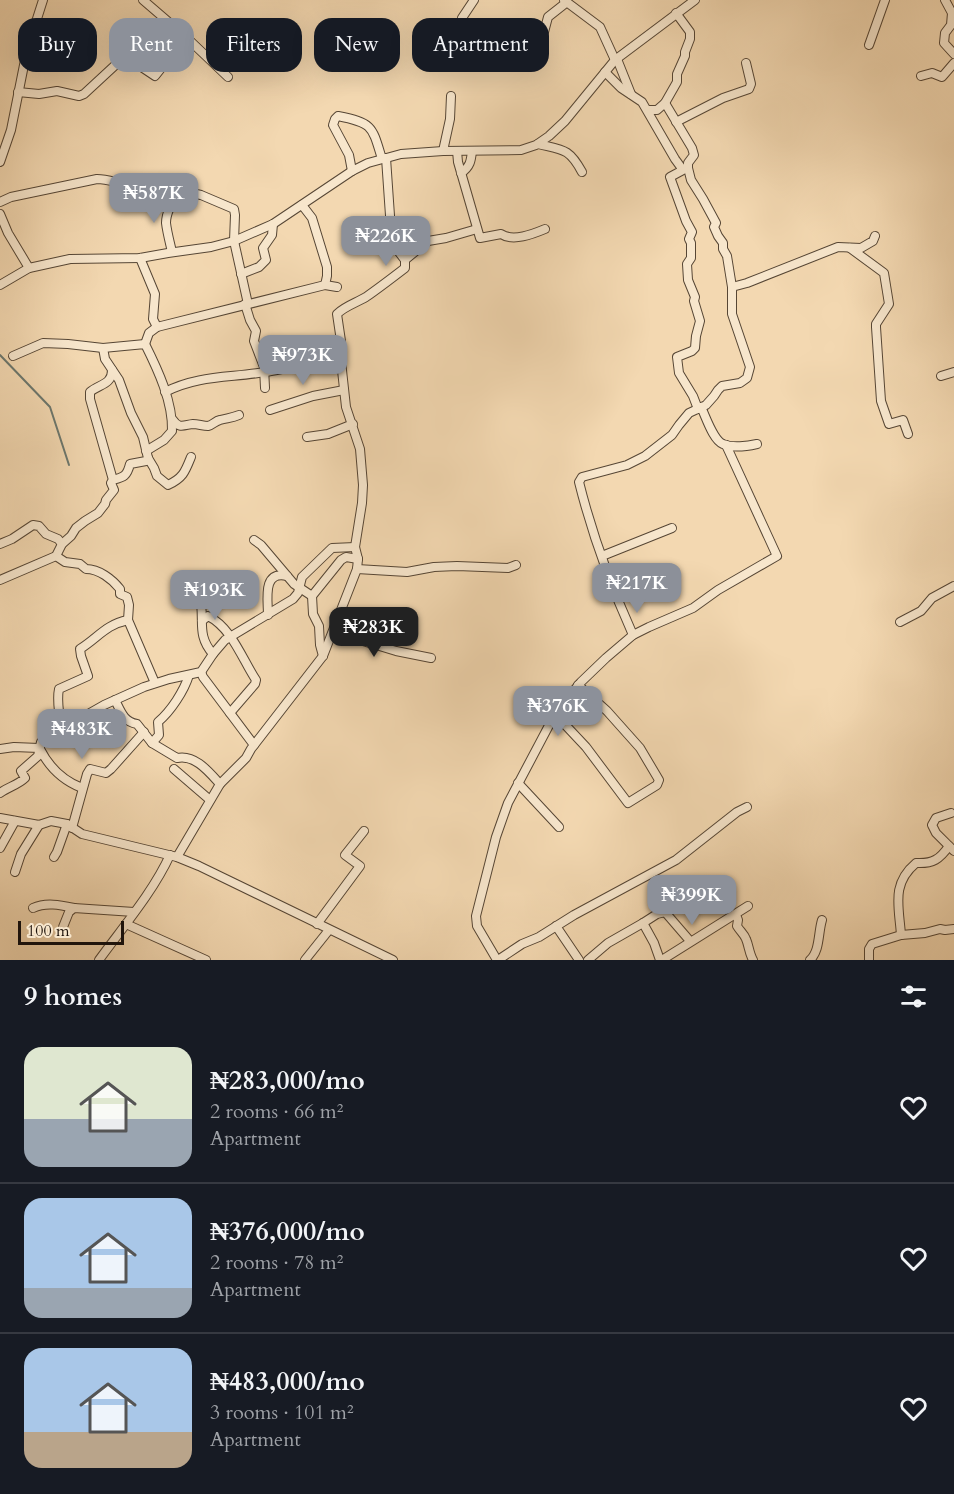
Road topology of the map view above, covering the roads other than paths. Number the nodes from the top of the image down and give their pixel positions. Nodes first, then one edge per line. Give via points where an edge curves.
1 (42, 0) edge
2 (143, 0) edge
3 (474, 0) edge
4 (695, 0) edge
5 (885, 0) edge
6 (944, 0) edge
7 (569, 2) edge
8 (954, 4) edge
9 (676, 14) junction
10 (164, 18) edge
11 (462, 18) dead end
12 (548, 18) edge
13 (194, 44) edge
14 (869, 45) dead end
15 (954, 54) edge
16 (616, 60) junction
17 (746, 63) dead end
18 (954, 63) edge
19 (109, 71) edge
20 (606, 72) junction
21 (228, 76) dead end
22 (921, 76) dead end
23 (18, 92) junction
24 (631, 95) junction
25 (451, 96) dead end
26 (665, 104) junction
27 (648, 110) junction
28 (676, 122) junction
29 (538, 144) junction
30 (3, 145) edge
31 (443, 151) junction
32 (457, 151) junction
33 (472, 151) junction
34 (384, 159) junction
35 (0, 162) edge
36 (352, 171) junction
37 (582, 172) dead end
38 (461, 173) junction
39 (173, 193) junction
40 (0, 202) edge
41 (302, 205) junction
42 (0, 214) edge
43 (273, 224) junction
44 (477, 229) junction
45 (545, 229) dead end
46 (875, 236) dead end
47 (234, 242) junction
48 (850, 248) junction
49 (172, 252) junction
50 (140, 258) junction
51 (405, 260) junction
52 (29, 268) junction
53 (241, 274) junction
54 (0, 285) edge
55 (325, 285) junction
56 (732, 286) junction
57 (338, 287) dead end
58 (247, 304) junction
59 (157, 327) junction
60 (145, 344) junction
61 (103, 348) junction
62 (340, 352) junction
63 (13, 356) dead end
64 (112, 370) junction
65 (954, 372) edge
66 (264, 373) junction
67 (942, 376) dead end
68 (265, 388) dead end
69 (344, 390) junction
70 (165, 392) junction
71 (699, 408) junction
72 (270, 410) dead end
73 (239, 415) dead end
74 (172, 420) junction
75 (353, 424) junction
76 (908, 434) dead end
77 (307, 437) dead end
78 (757, 444) dead end
79 (726, 445) junction
80 (147, 455) junction
81 (191, 457) dead end
82 (113, 480) junction
83 (672, 528) dead end
84 (254, 540) dead end
85 (0, 544) edge
86 (62, 544) junction
87 (355, 547) junction
88 (326, 554) junction
89 (56, 556) junction
90 (602, 556) junction
91 (358, 559) junction
92 (341, 560) junction
93 (516, 565) dead end
94 (357, 569) junction
95 (287, 576) junction
96 (0, 580) edge
97 (296, 585) junction
98 (954, 586) edge
99 (312, 596) junction
100 (200, 597) dead end
101 (268, 615) junction
102 (338, 619) junction
103 (128, 620) junction
104 (202, 621) junction
105 (900, 622) dead end
106 (633, 635) junction
107 (230, 637) junction
108 (213, 654) junction
109 (323, 656) junction
110 (430, 658) dead end
111 (201, 672) junction
112 (189, 675) junction
113 (155, 683) junction
114 (578, 685) junction
115 (115, 700) junction
116 (230, 713) junction
117 (555, 714) junction
118 (60, 730) junction
119 (144, 732) junction
120 (152, 743) junction
121 (254, 745) junction
122 (39, 748) junction
123 (0, 750) edge
124 (174, 769) dead end
125 (518, 783) junction
126 (220, 784) junction
127 (82, 788) junction
128 (0, 793) edge
129 (210, 800) junction
130 (747, 807) dead end
131 (951, 813) dead end
132 (0, 818) edge
133 (15, 821) junction
134 (39, 825) junction
135 (70, 826) junction
136 (560, 828) dead end
137 (364, 831) dead end
138 (0, 848) edge
139 (951, 848) edge
140 (173, 856) junction
141 (54, 857) dead end
142 (15, 872) dead end
143 (748, 906) dead end
144 (33, 908) dead end
145 (74, 908) junction
146 (134, 912) junction
147 (736, 915) junction
148 (822, 920) dead end
149 (643, 923) junction
150 (126, 924) junction
151 (317, 924) junction
152 (556, 926) junction
153 (63, 927) dead end
154 (954, 929) edge
155 (329, 930) junction
156 (901, 935) junction
157 (690, 941) junction
158 (99, 960) edge
159 (206, 960) edge
160 (305, 960) edge
161 (393, 960) edge
162 (498, 960) edge
163 (579, 960) edge
164 (588, 960) edge
165 (661, 960) edge
166 (753, 960) edge
167 (810, 960) edge
168 (869, 960) edge

1 - 23 street
2 - 10 street
3 - 11 street
4 - 9 street
5 - 14 street
6 - 8 street
6 - 15 street via 952,13 944,43
7 - 12 street
7 - 16 street via 600,27
9 - 16 street
9 - 26 street via 690,32 690,39
13 - 21 street
16 - 20 street
16 - 24 street
17 - 28 street via 749,89
18 - 22 street via 942,77
19 - 23 street via 79,96
20 - 24 street
20 - 29 street via 565,121
23 - 30 street via 11,130
24 - 27 street
25 - 31 street
26 - 27 street
26 - 28 street
27 - 71 street via 683,170 670,177 692,232 688,239 688,280 700,321 695,348 677,357 680,373
28 - 56 street via 692,148 694,155 688,163 691,180 716,223
29 - 33 street via 520,150
29 - 37 street via 566,151
30 - 35 street
31 - 32 street
31 - 34 street
32 - 33 street
32 - 38 street
33 - 38 street via 471,163
34 - 36 street
34 - 36 street via 369,126 338,116 333,125 349,155
34 - 51 street via 391,230 395,247
36 - 41 street
38 - 44 street
39 - 40 street via 170,185 164,183 134,185 97,179
39 - 47 street via 201,195 234,209
39 - 49 street via 166,221
41 - 43 street
41 - 55 street via 312,218 327,267
42 - 52 street
43 - 47 street
43 - 53 street via 272,235 263,248 266,260
44 - 45 street via 480,238 486,238 501,234 516,237
44 - 51 street via 428,241
46 - 48 street via 873,242 861,248
47 - 49 street
47 - 53 street
48 - 56 street via 838,247
48 - 76 street via 884,273 890,304 876,324 881,401 889,424 903,420
49 - 50 street
50 - 52 street via 70,259
50 - 59 street via 155,294 153,319
51 - 62 street via 405,268 337,314
52 - 54 street
53 - 58 street
55 - 57 street
55 - 58 street
56 - 71 street via 732,314 750,367 747,378 723,386
58 - 59 street
58 - 66 street
59 - 60 street via 149,333
60 - 61 street
60 - 70 street
61 - 63 street via 43,343
61 - 64 street
62 - 66 street via 319,361
62 - 69 street
64 - 80 street via 143,437
64 - 82 street via 108,383 93,389 90,399
65 - 67 street
66 - 68 street
66 - 70 street via 196,380
69 - 72 street
69 - 75 street
70 - 74 street
71 - 79 street via 714,436
71 - 90 street via 689,412 672,435 645,456 582,477 579,482 585,506
73 - 74 street via 204,426 181,427
74 - 80 street via 172,431
75 - 77 street
75 - 87 street via 363,484
78 - 79 street
79 - 106 street via 777,556 693,608
80 - 81 street via 157,476 168,485 184,474
80 - 82 street via 146,461 130,464 124,477
82 - 86 street via 114,490 98,513
83 - 90 street
84 - 95 street
85 - 86 street via 33,525
86 - 89 street
87 - 88 street via 332,548
87 - 91 street
88 - 92 street
88 - 97 street
89 - 96 street
89 - 103 street via 113,581 120,594 127,597
90 - 106 street
91 - 92 street
91 - 94 street
92 - 99 street
93 - 94 street via 434,567 407,572
94 - 102 street
95 - 97 street
95 - 101 street via 275,576 267,587
97 - 99 street
97 - 101 street via 298,593 293,599
98 - 105 street
99 - 109 street
100 - 104 street
101 - 107 street
102 - 109 street
102 - 110 street via 363,642
103 - 113 street
103 - 118 street via 115,623 80,649 88,676 59,689
104 - 107 street via 207,616 212,618
104 - 108 street via 205,645
106 - 114 street
107 - 108 street
107 - 116 street via 256,680
108 - 111 street
109 - 121 street
111 - 112 street
111 - 116 street
112 - 113 street
112 - 120 street via 168,713 158,722 159,735
113 - 115 street
114 - 117 street
114 - 117 street via 640,748 659,780 657,785 628,803 586,747
115 - 118 street
115 - 119 street via 124,717
116 - 121 street
117 - 125 street
118 - 122 street via 41,742
119 - 120 street
119 - 127 street via 106,773 90,770
120 - 126 street via 177,758 186,756 197,762
121 - 126 street
122 - 123 street
122 - 127 street via 56,772
122 - 128 street via 38,756 21,771 23,781
124 - 129 street
125 - 136 street
125 - 162 street via 495,837 477,916 477,926
126 - 129 street
127 - 135 street
129 - 140 street
130 - 152 street via 676,860
131 - 139 street via 936,818 932,825
132 - 133 street
133 - 134 street
133 - 138 street
134 - 135 street via 51,821
134 - 142 street
135 - 140 street via 81,834
135 - 141 street
137 - 151 street via 345,855 360,866
139 - 156 street via 936,860 916,862 901,880
140 - 146 street
140 - 151 street
143 - 147 street
144 - 145 street via 57,904
145 - 146 street
145 - 153 street
146 - 150 street
147 - 157 street
147 - 166 street
148 - 167 street via 818,944
149 - 157 street via 665,912
149 - 164 street
149 - 165 street
150 - 158 street
150 - 159 street
151 - 155 street
152 - 162 street
152 - 163 street
154 - 156 street
155 - 160 street
155 - 161 street
156 - 168 street via 872,944
157 - 165 street

